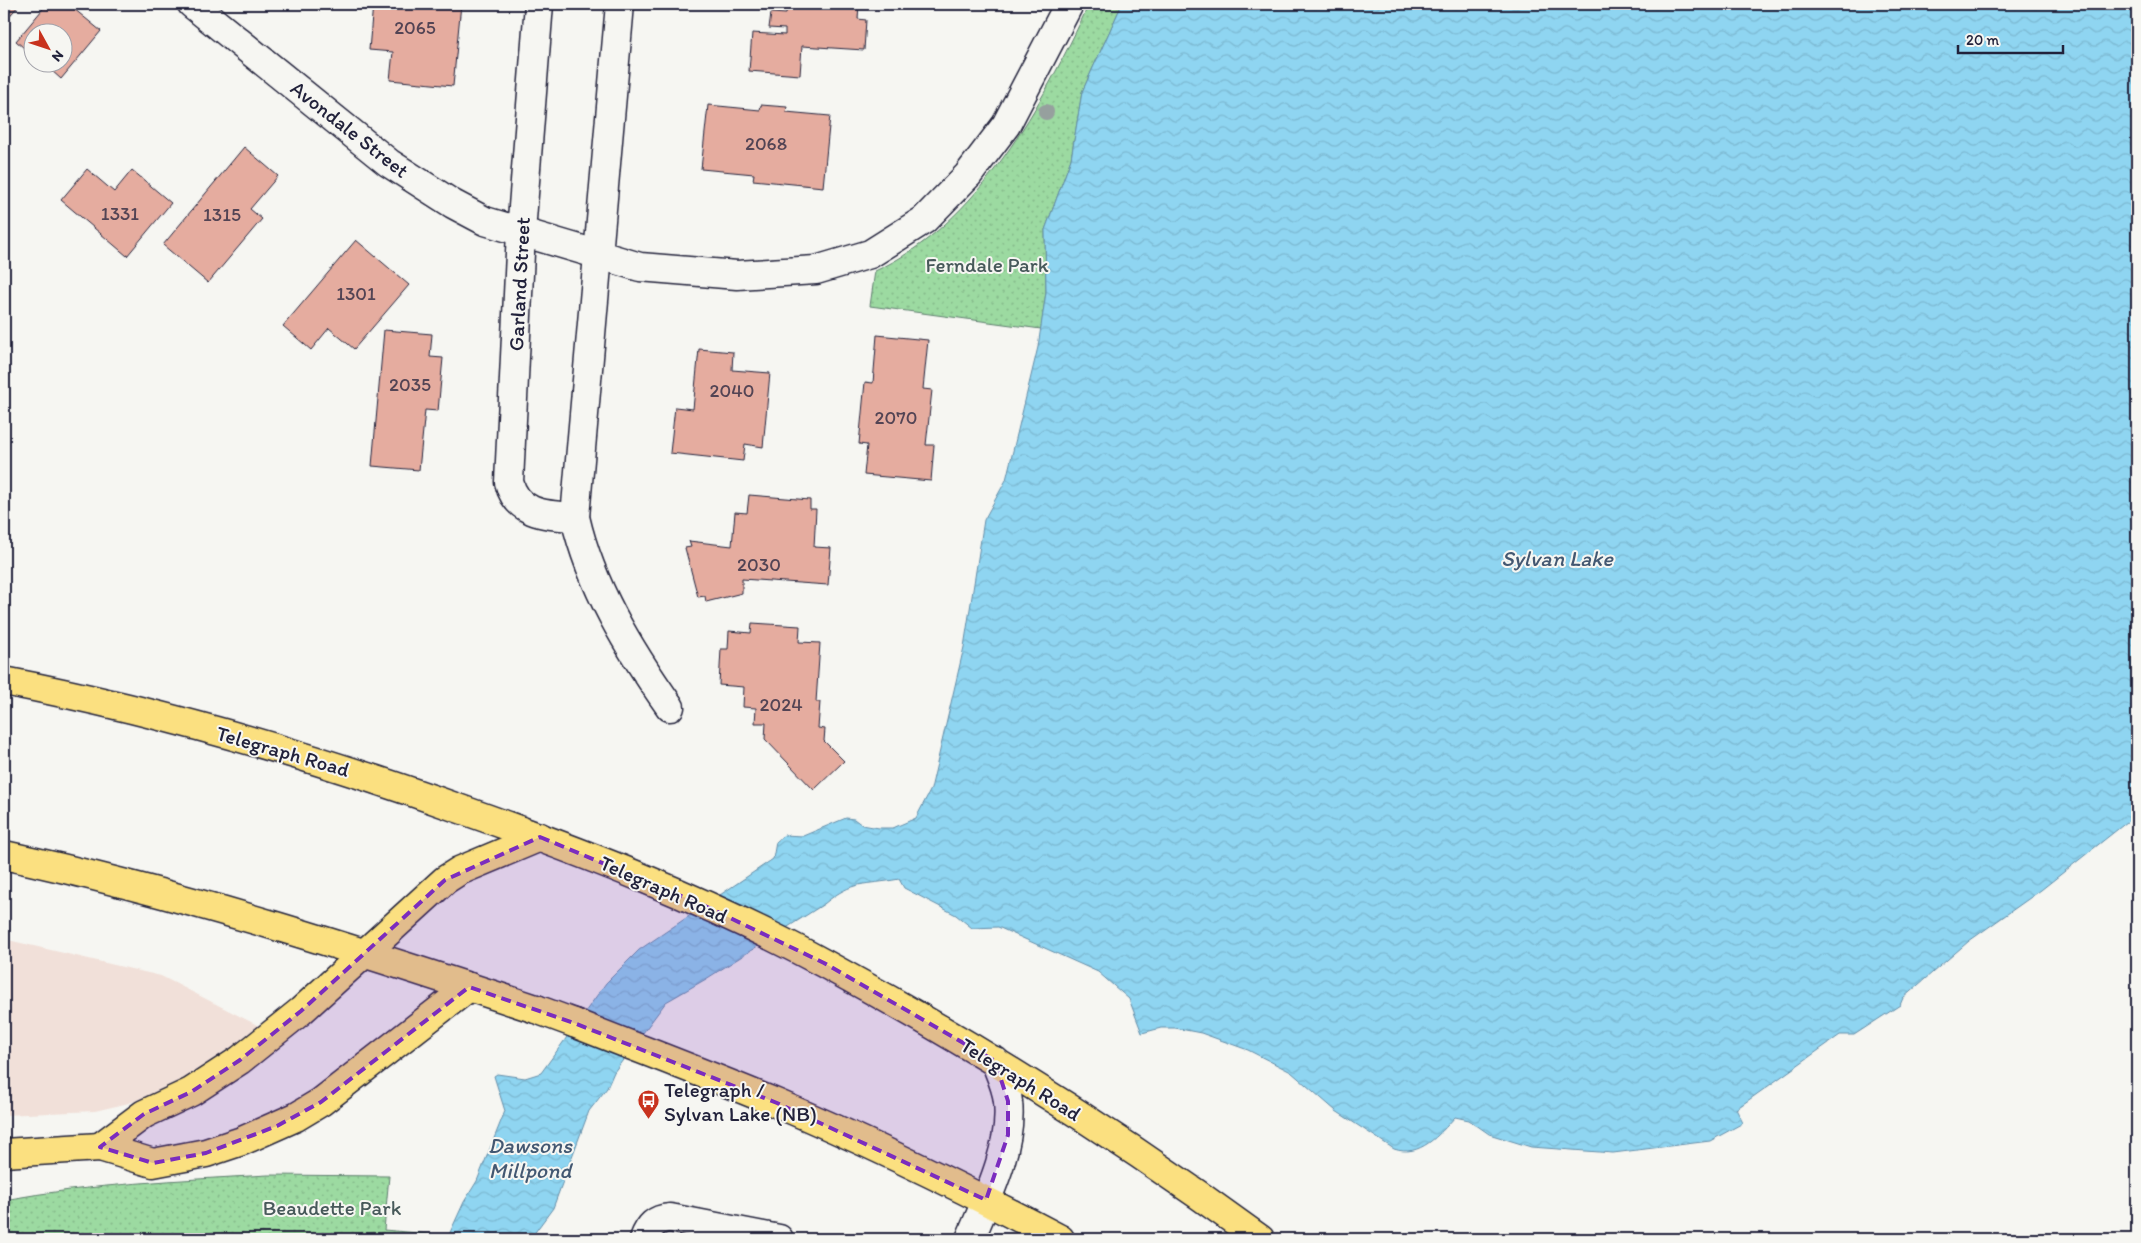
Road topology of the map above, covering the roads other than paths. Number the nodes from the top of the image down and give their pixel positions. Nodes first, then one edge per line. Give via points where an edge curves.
1 (192, 4) edge
2 (539, 4) edge
3 (620, 4) edge
4 (1069, 4) edge
5 (521, 232) junction
6 (597, 256) junction
7 (575, 517) junction
8 (4, 681) edge
9 (670, 708) dead end
10 (540, 837) junction
11 (4, 856) edge
12 (365, 953) junction
13 (469, 987) junction
14 (995, 1061) junction
15 (100, 1147) junction
16 (4, 1153) edge
17 (986, 1200) junction
18 (644, 1239) edge
19 (779, 1239) edge
20 (970, 1239) edge
21 (1060, 1239) edge
22 (1260, 1239) edge

1 - 5 street, Avondale Street via 389,163 485,221
2 - 5 street, Garland Street
3 - 6 street
4 - 6 street, Avondale Street via 1006,125 968,175 924,220 870,254 816,270 737,275 640,267
5 - 6 street, Avondale Street
5 - 7 street, Garland Street via 509,482 514,496 529,510 542,515
6 - 7 street
7 - 9 street via 586,555 618,627
8 - 10 main road, Telegraph Road via 186,724 361,773
10 - 12 main road via 445,880
10 - 14 main road, Telegraph Road via 703,905 777,940
11 - 12 main road via 169,894
12 - 13 main road
12 - 15 main road via 240,1060 191,1092 144,1114
13 - 15 main road via 321,1102 296,1117 206,1153 153,1163
13 - 17 main road via 574,1023 777,1103
14 - 17 street via 1008,1102 1008,1135
14 - 22 main road, Telegraph Road via 1120,1141
15 - 16 main road
17 - 20 street
17 - 21 main road
18 - 19 street via 655,1222 670,1218

